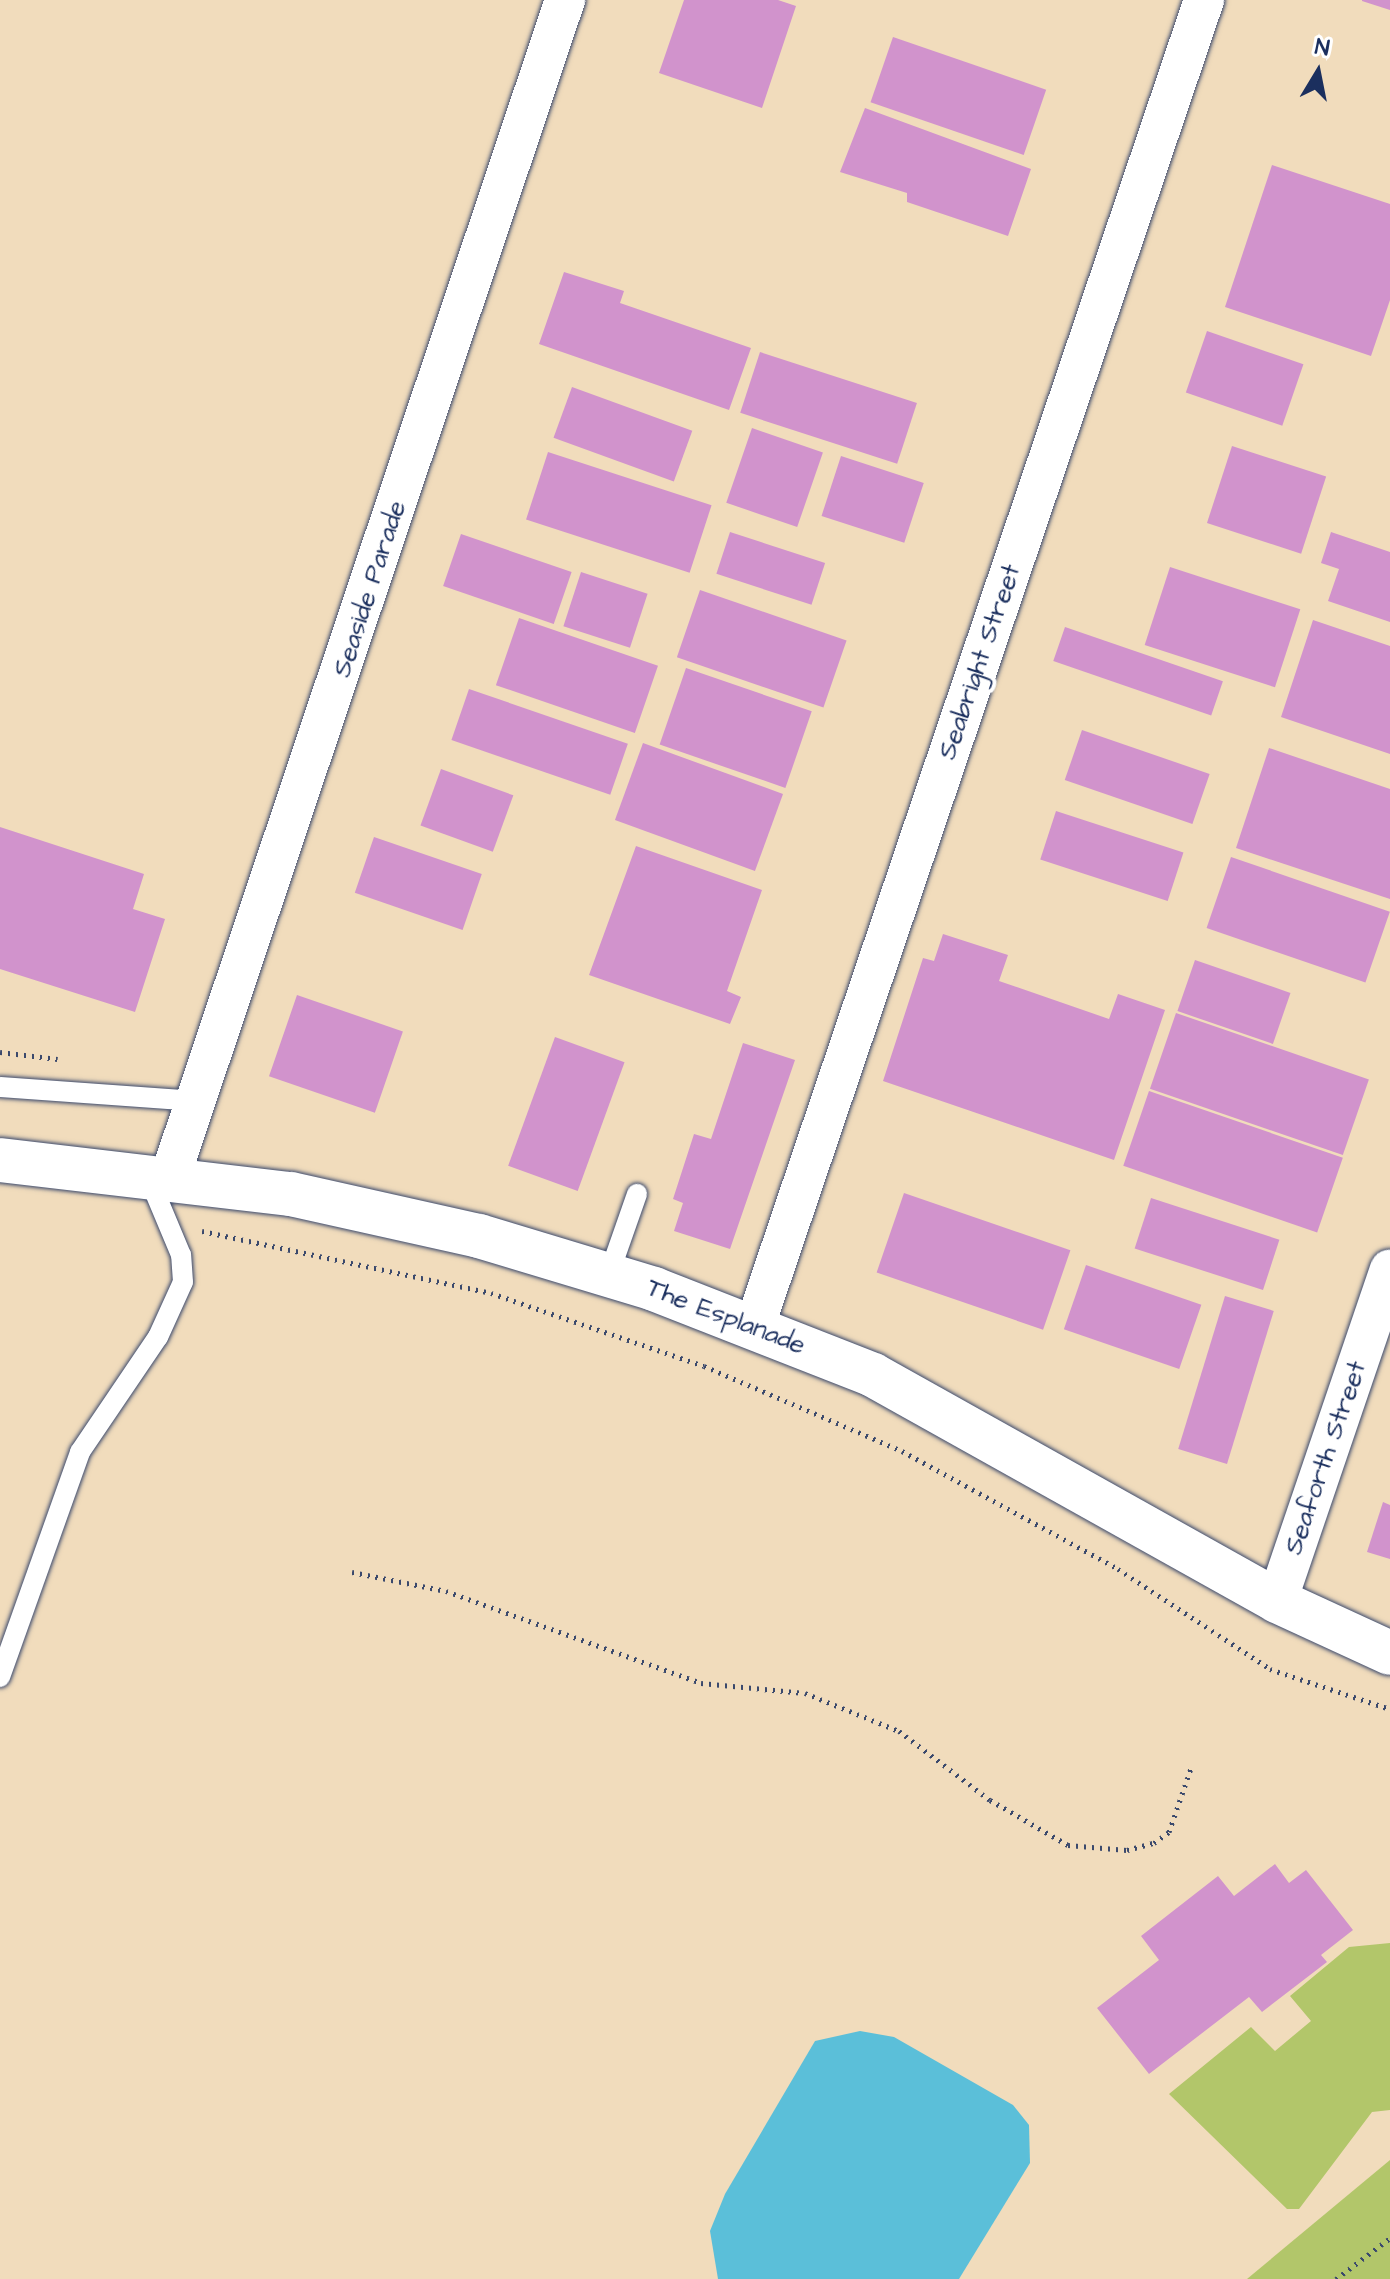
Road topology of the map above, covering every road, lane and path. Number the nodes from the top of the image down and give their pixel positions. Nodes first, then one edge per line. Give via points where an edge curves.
1 (565, 0) edge
2 (1204, 0) edge
3 (0, 1087) edge
4 (197, 1101) junction
5 (0, 1160) edge
6 (158, 1175) junction
7 (637, 1194) dead end
8 (168, 1226) junction
9 (1390, 1270) edge
10 (609, 1274) junction
11 (755, 1325) junction
12 (352, 1572) dead end
13 (1277, 1601) junction
14 (1390, 1653) edge
15 (0, 1677) edge
16 (1390, 1709) edge
17 (1191, 1768) dead end
18 (1390, 2238) edge
19 (1336, 2279) edge

1 - 4 street, Seaside Parade
2 - 11 street, Seabright Street
3 - 4 lane
4 - 6 street, Seaside Parade
5 - 6 street, The Esplanade
6 - 8 lane
6 - 10 street, The Esplanade via 361,1208
7 - 10 lane
8 - 15 lane via 183,1261 183,1282 158,1337 80,1452
8 - 16 path via 491,1293 704,1366 902,1451 1118,1569 1270,1669
9 - 13 street, Seaforth Street
10 - 11 street, The Esplanade
11 - 13 street, The Esplanade via 937,1406
12 - 17 path via 446,1591 701,1683 805,1693 899,1731 990,1800 1068,1845 1140,1850 1154,1843 1169,1832
13 - 14 street, The Esplanade
18 - 19 path

